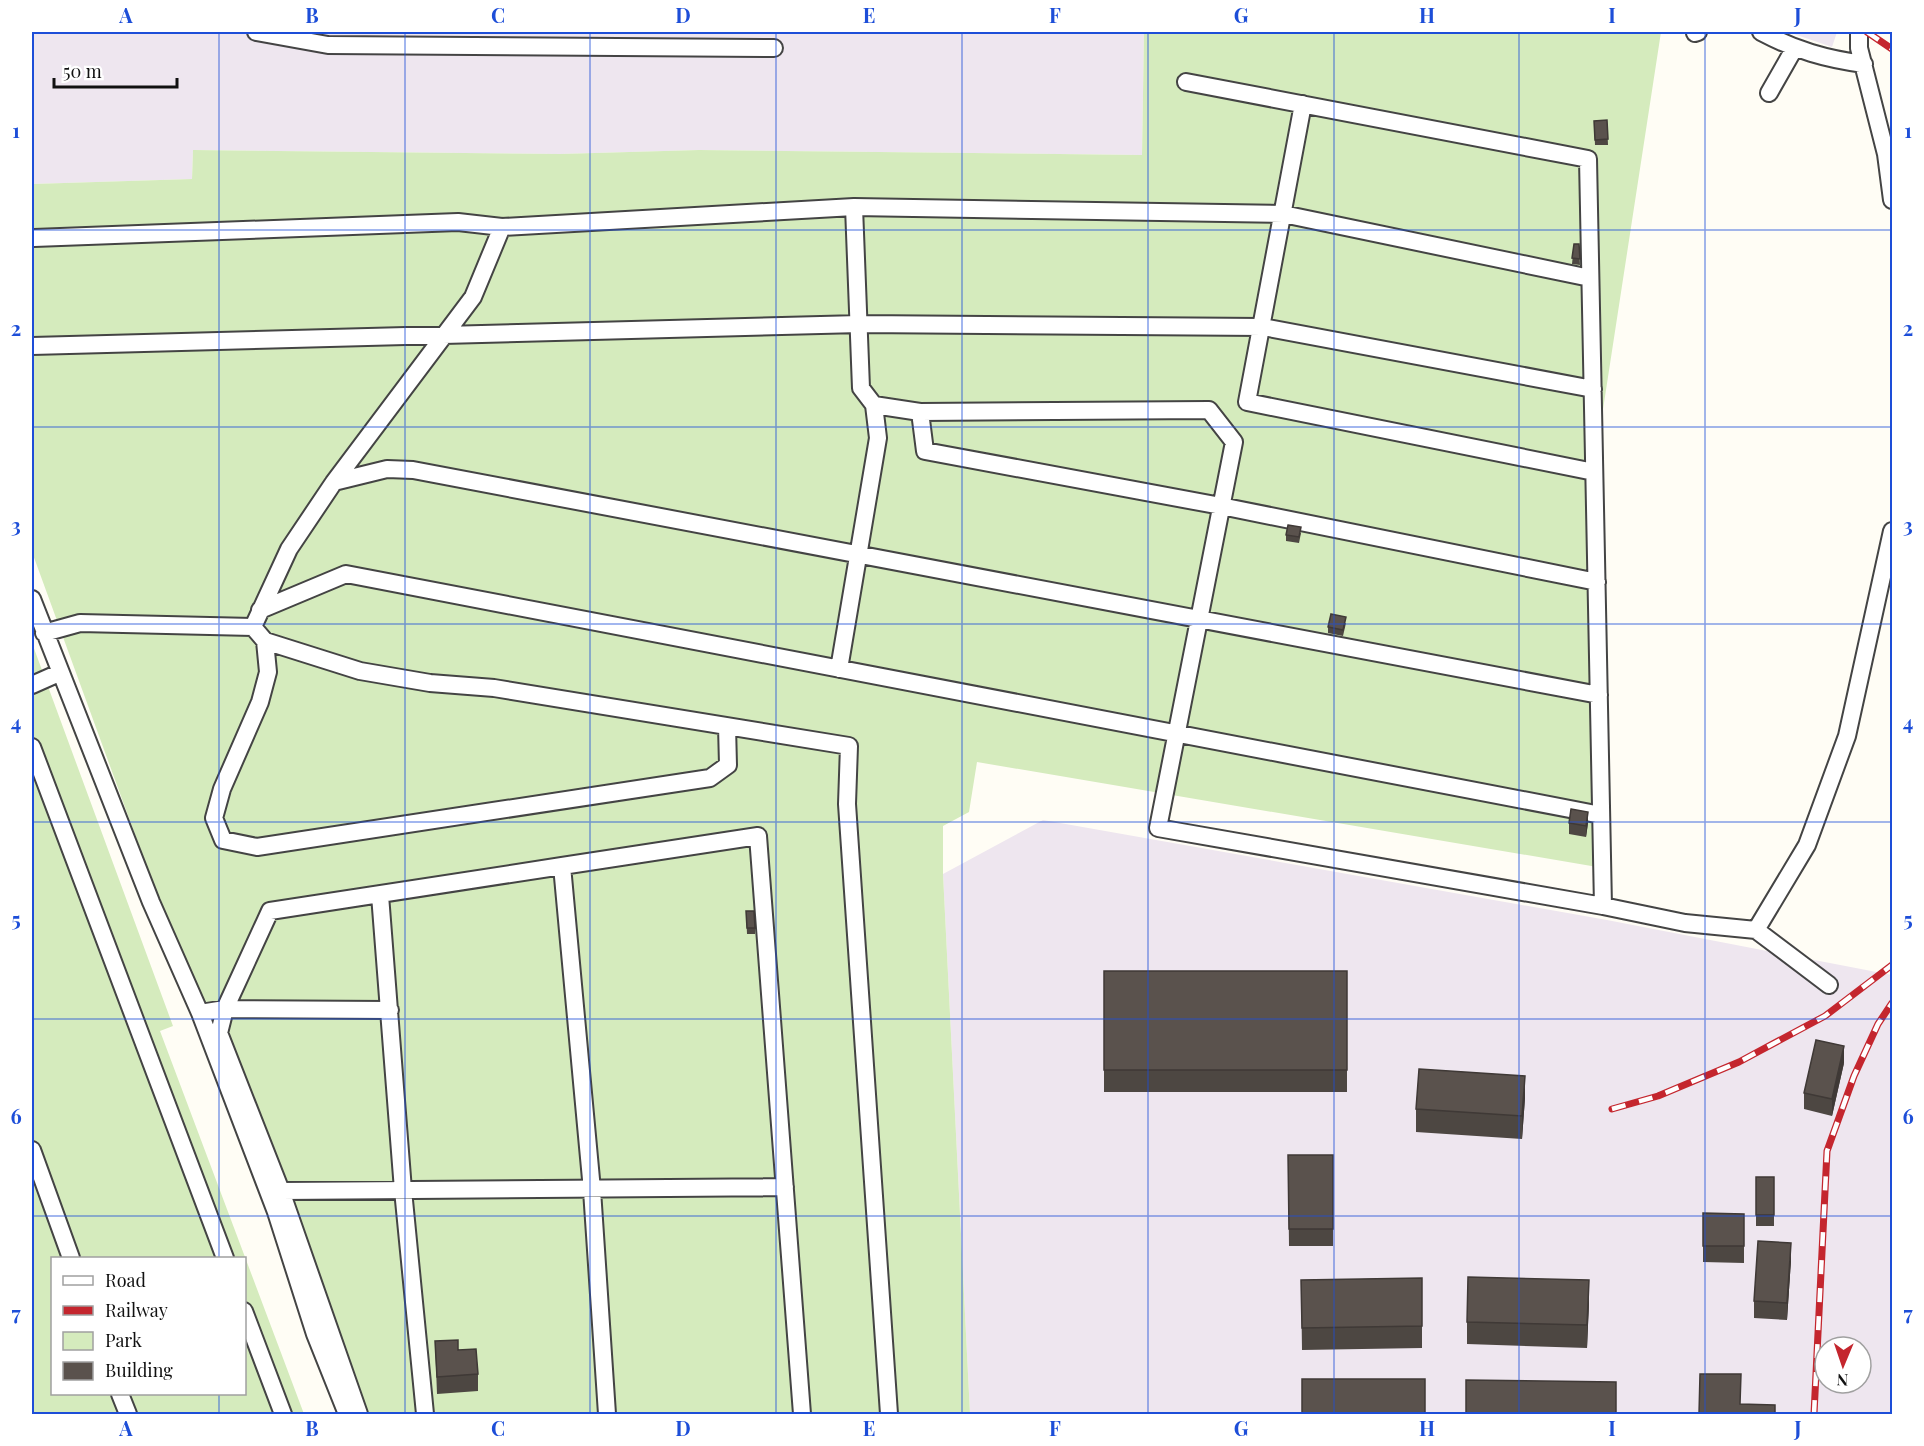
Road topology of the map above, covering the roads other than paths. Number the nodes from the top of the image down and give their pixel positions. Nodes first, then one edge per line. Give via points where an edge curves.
1 (256, 32) edge
2 (1761, 32) edge
3 (1859, 32) edge
4 (774, 48) dead end
5 (1794, 49) junction
6 (1864, 64) junction
7 (1186, 82) dead end
8 (1770, 93) dead end
9 (1303, 104) junction
10 (1893, 200) edge
11 (854, 207) junction
12 (1283, 214) junction
13 (502, 227) junction
14 (34, 238) dead end
15 (1590, 278) junction
16 (860, 324) junction
17 (1263, 327) junction
18 (448, 334) junction
19 (32, 346) edge
20 (1593, 390) junction
21 (874, 405) junction
22 (921, 412) junction
23 (1594, 472) junction
24 (334, 482) junction
25 (1221, 506) junction
26 (1893, 531) edge
27 (858, 555) junction
28 (1597, 582) junction
29 (32, 599) edge
30 (260, 610) junction
31 (1198, 621) junction
32 (253, 627) junction
33 (44, 633) junction
34 (265, 641) junction
35 (839, 669) junction
36 (59, 673) junction
37 (32, 685) edge
38 (1599, 695) junction
39 (727, 726) junction
40 (1176, 734) junction
41 (32, 747) edge
42 (1601, 815) junction
43 (562, 866) junction
44 (381, 895) junction
45 (1603, 906) junction
46 (1756, 930) junction
47 (1829, 985) dead end
48 (225, 1010) junction
49 (390, 1010) junction
50 (200, 1013) junction
51 (32, 1150) edge
52 (785, 1187) junction
53 (403, 1190) junction
54 (592, 1190) junction
55 (281, 1191) junction
56 (71, 1257) edge
57 (225, 1257) edge
58 (246, 1316) edge
59 (120, 1395) edge
60 (128, 1414) edge
61 (283, 1414) edge
62 (347, 1414) edge
63 (359, 1414) edge
64 (425, 1414) edge
65 (607, 1414) edge
66 (802, 1414) edge
67 (889, 1414) edge

1 - 4 street via 328,45
2 - 5 street
3 - 6 street
5 - 6 street
5 - 8 street
6 - 10 street
7 - 9 street
9 - 12 street
9 - 15 street via 1588,159
11 - 12 street
11 - 13 street
11 - 16 street
12 - 15 street
12 - 17 street
13 - 14 street via 458,222
13 - 18 street via 473,297
15 - 20 street
16 - 17 street
16 - 18 street
16 - 21 street via 861,388
17 - 20 street
17 - 23 street via 1247,402
18 - 19 street
18 - 24 street
20 - 23 street
21 - 22 street
21 - 27 street via 878,438
22 - 25 street via 925,451
22 - 25 street via 1209,410 1234,441
23 - 28 street
24 - 27 street via 387,469 413,470
24 - 30 street via 289,549
25 - 28 street
25 - 31 street
26 - 46 street via 1847,736 1807,845
27 - 31 street
27 - 35 street
28 - 38 street
29 - 33 street
30 - 32 street
30 - 35 street via 346,574
31 - 38 street
31 - 40 street
32 - 33 street via 80,623
32 - 34 street
33 - 36 street
34 - 39 street via 360,671 430,683 494,688
34 - 39 street via 268,672 260,702 222,789 214,818 223,840 257,847 710,778 728,765
35 - 40 street
36 - 37 street
36 - 50 street
38 - 42 street
39 - 67 street via 849,746 847,804
40 - 42 street
40 - 45 street via 1158,828
41 - 57 street
42 - 45 street
43 - 44 street
43 - 52 street via 759,836
43 - 54 street
44 - 48 street via 270,912
44 - 49 street
45 - 46 street via 1685,923
46 - 47 street
48 - 49 street
48 - 50 street
48 - 55 street via 219,1033
49 - 53 street
50 - 62 street
51 - 56 street
52 - 54 street
52 - 66 street
53 - 54 street
53 - 55 street
53 - 64 street
54 - 65 street
55 - 63 street
58 - 61 street
59 - 60 street

